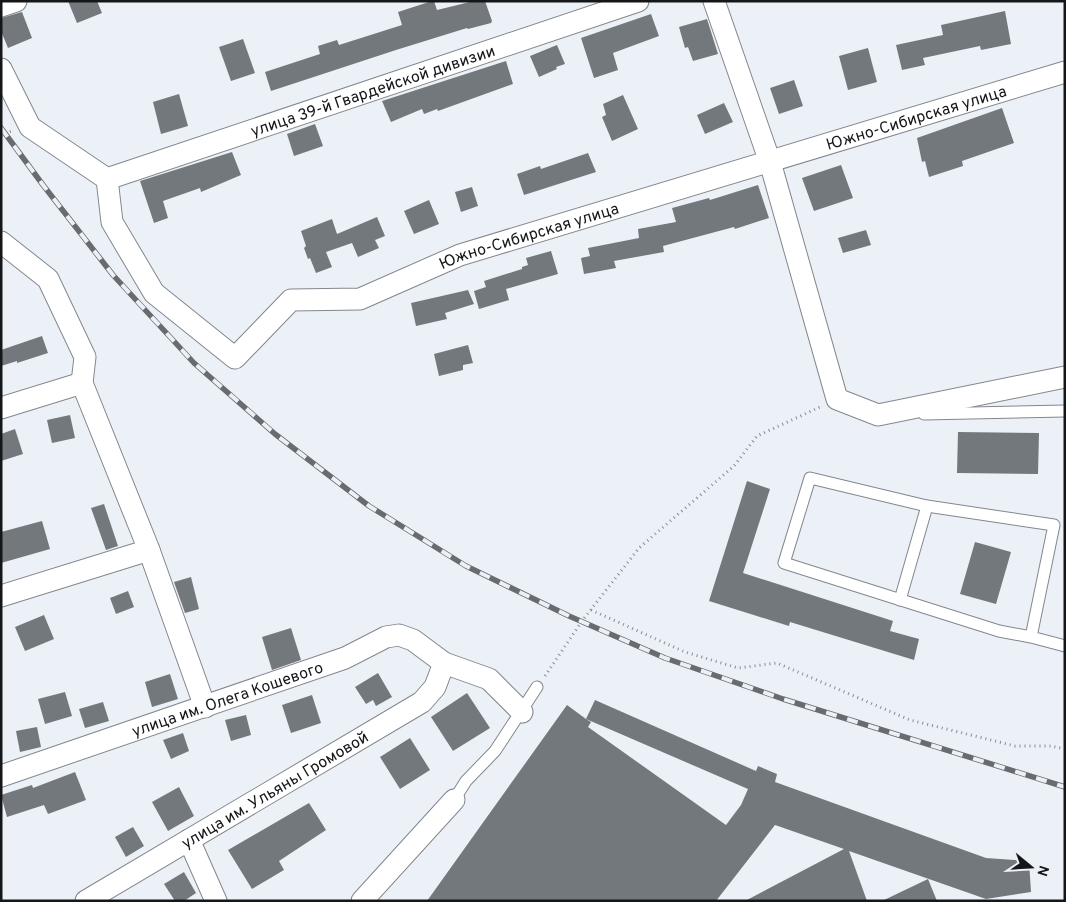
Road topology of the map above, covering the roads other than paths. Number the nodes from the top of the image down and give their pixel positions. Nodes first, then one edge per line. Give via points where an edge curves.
1 (16, 1) edge
2 (638, 1) edge
3 (714, 1) edge
4 (1, 6) edge
5 (1, 69) edge
6 (1065, 72) edge
7 (770, 162) junction
8 (107, 179) junction
9 (1, 242) edge
10 (1065, 377) edge
11 (82, 383) junction
12 (1, 408) edge
13 (1065, 411) edge
14 (878, 415) junction
15 (927, 506) junction
16 (149, 550) junction
17 (1, 596) edge
18 (900, 600) junction
19 (1031, 637) junction
20 (1065, 646) edge
21 (444, 663) junction
22 (537, 687) road end
23 (205, 707) junction
24 (522, 712) junction
25 (1, 776) edge
26 (454, 800) joint
27 (189, 840) junction
28 (86, 901) edge
29 (216, 901) edge
30 (362, 901) edge

1 - 4 street
2 - 8 street, улица 39-й Гвардейской дивизии
3 - 7 street
5 - 8 street via 30,127
6 - 7 street, Южно-Сибирская улица
7 - 8 street, Южно-Сибирская улица via 460,255 360,299 291,300 235,358 154,293 112,222
7 - 14 street via 837,399
9 - 11 street via 48,279 84,357
10 - 14 street
11 - 12 street
11 - 16 street
13 - 14 lane
15 - 18 lane
15 - 18 lane via 810,478 784,563
15 - 19 lane via 1054,525
16 - 17 street
16 - 23 street
18 - 19 lane via 999,631
19 - 20 lane
21 - 23 street, улица им. Олега Кошевого via 412,640 400,635 386,636 345,658
21 - 24 street, улица им. Олега Кошевого via 489,679
21 - 27 street, улица им. Ульяны Громовой via 434,687 422,702
22 - 24 lane
23 - 25 street, улица им. Олега Кошевого
24 - 26 lane
26 - 30 street
27 - 28 street, улица им. Ульяны Громовой
27 - 29 street

